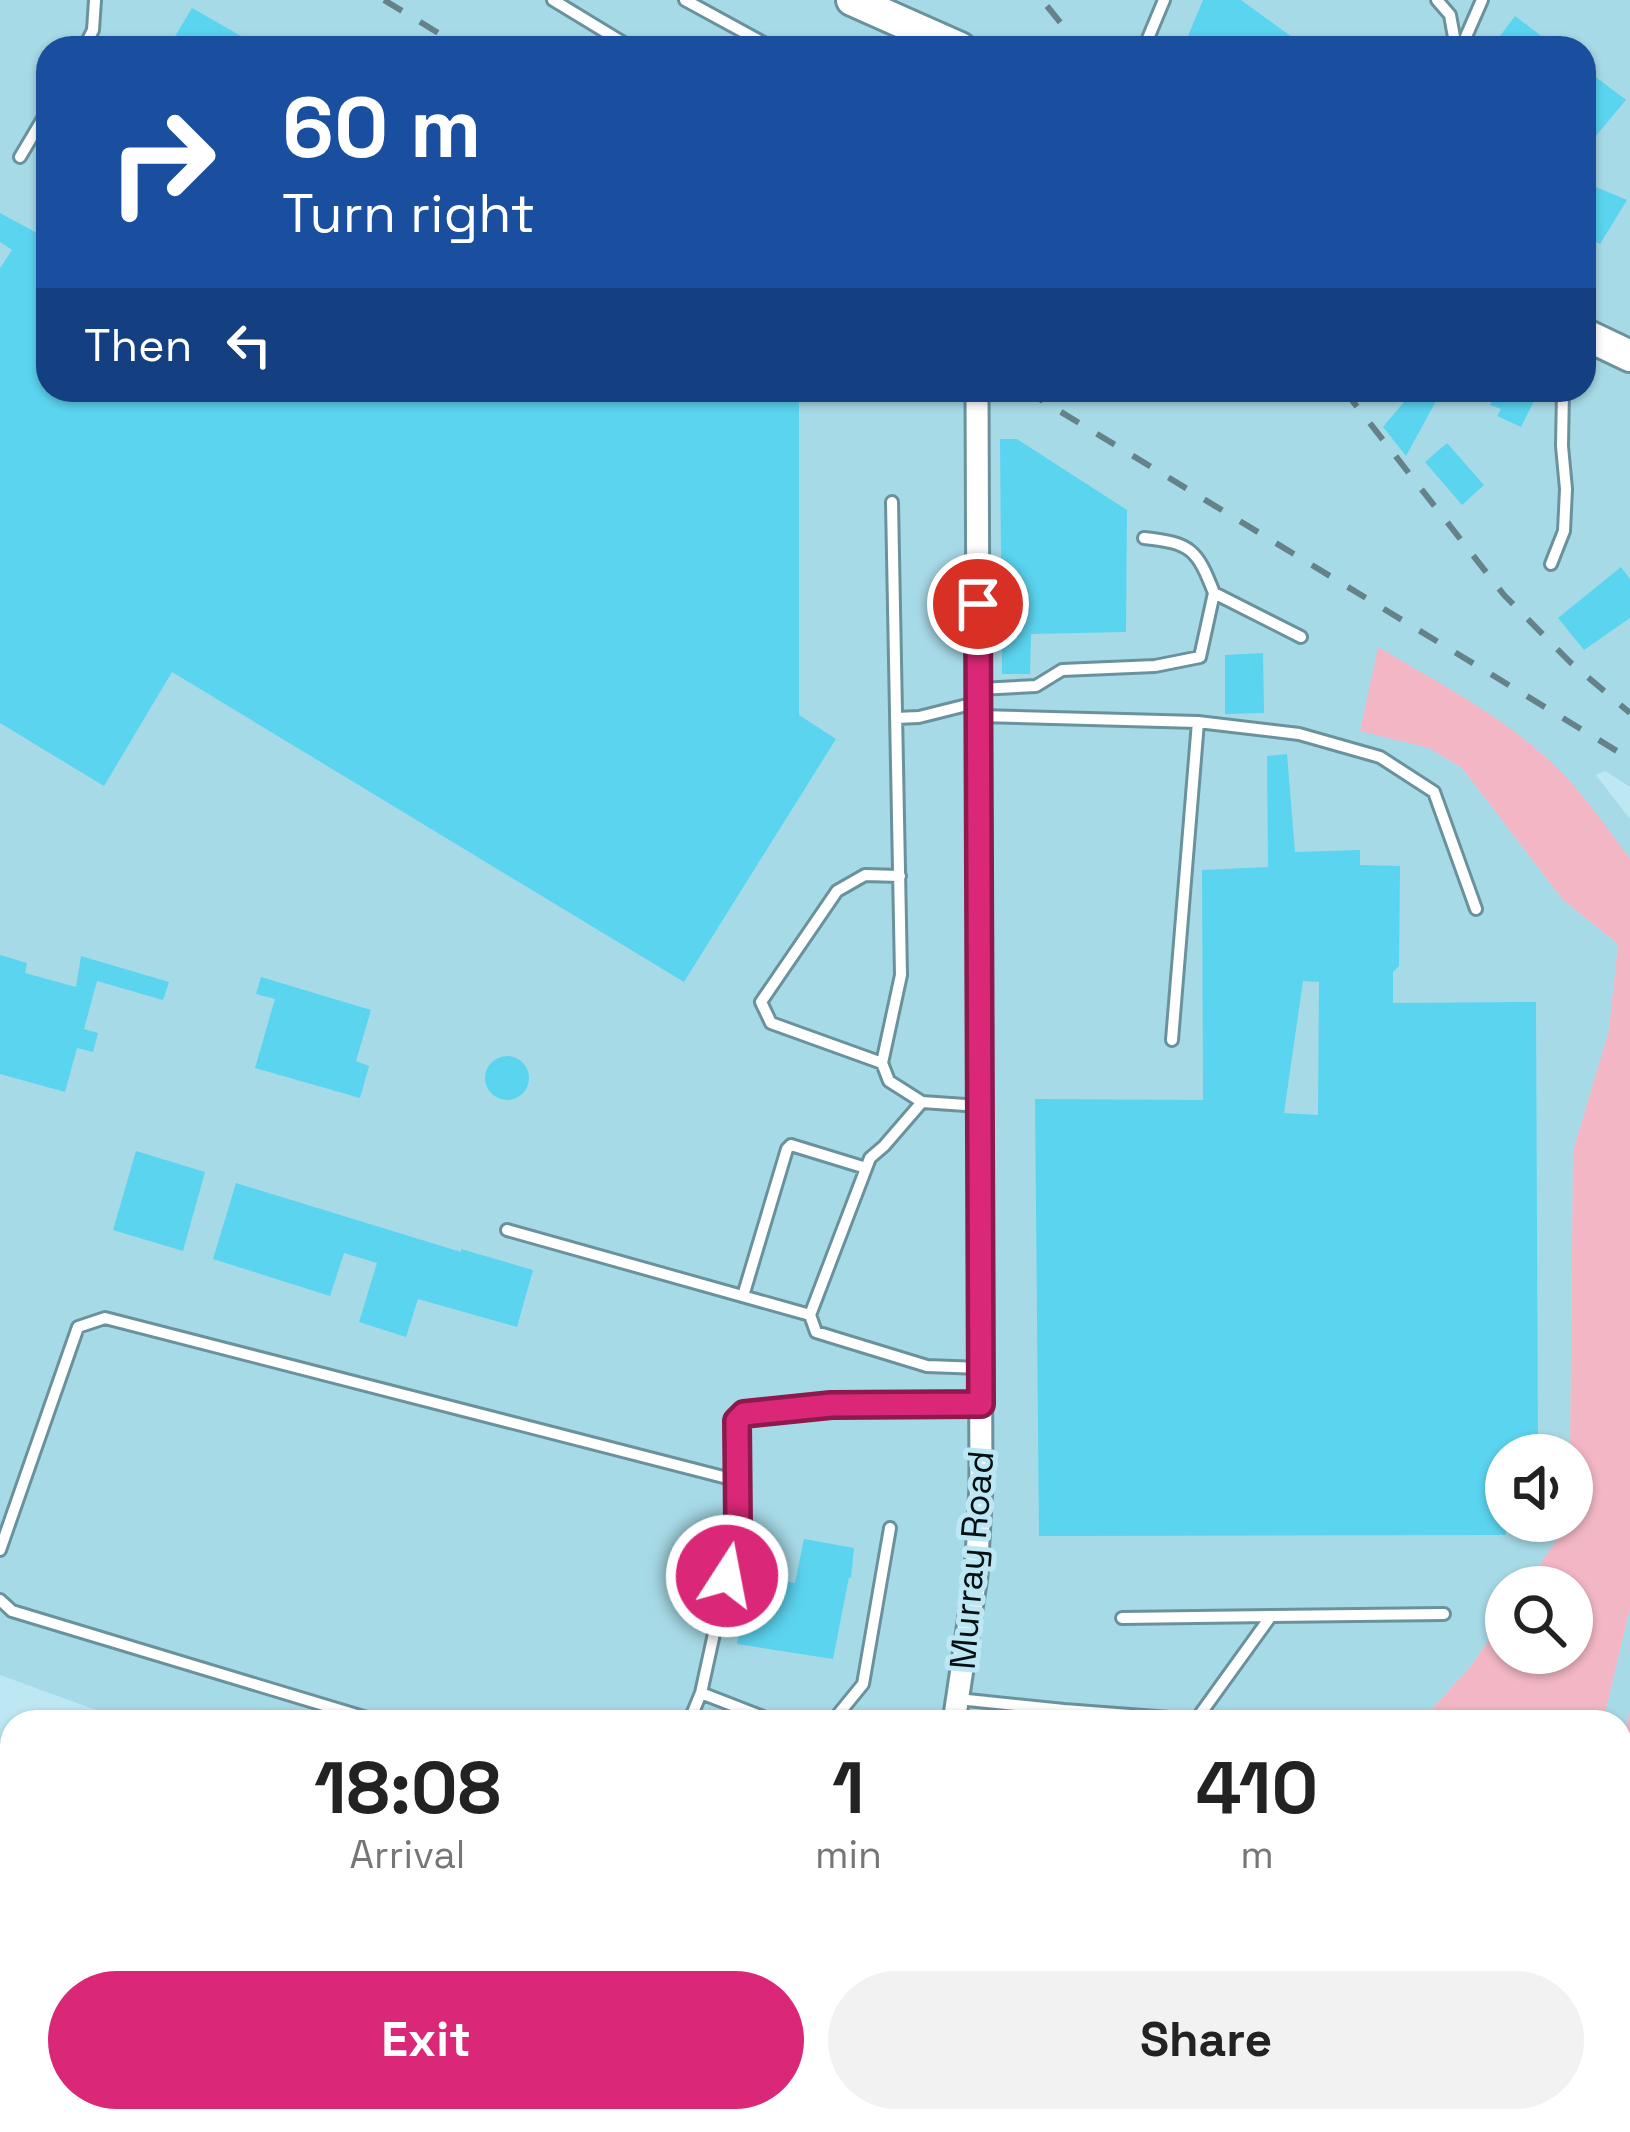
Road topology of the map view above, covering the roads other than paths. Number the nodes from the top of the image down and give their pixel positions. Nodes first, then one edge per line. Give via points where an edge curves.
1 (95, 0) edge
2 (553, 0) edge
3 (685, 0) edge
4 (852, 0) edge
5 (1164, 0) edge
6 (1437, 0) edge
7 (1482, 0) edge
8 (90, 36) edge
9 (612, 36) edge
10 (751, 36) edge
11 (933, 36) edge
12 (1149, 36) edge
13 (1456, 36) edge
14 (1465, 36) edge
15 (36, 130) edge
16 (20, 157) dead end
17 (1596, 340) edge
18 (1630, 356) edge
19 (977, 402) edge
20 (1563, 402) edge
21 (892, 502) dead end
22 (1144, 538) dead end
23 (1551, 564) dead end
24 (1214, 593) junction
25 (1301, 637) dead end
26 (979, 702) junction
27 (896, 718) junction
28 (1198, 722) junction
29 (900, 876) junction
30 (1476, 909) dead end
31 (1172, 1040) dead end
32 (882, 1063) junction
33 (922, 1102) junction
34 (980, 1106) junction
35 (866, 1168) junction
36 (506, 1230) dead end
37 (743, 1296) junction
38 (810, 1315) junction
39 (981, 1368) junction
40 (981, 1404) junction
41 (740, 1481) junction
42 (890, 1528) dead end
43 (0, 1550) edge
44 (0, 1600) edge
45 (1444, 1614) dead end
46 (1271, 1616) junction
47 (1122, 1618) dead end
48 (701, 1693) junction
49 (958, 1699) junction
50 (340, 1710) edge
51 (694, 1710) edge
52 (745, 1710) edge
53 (842, 1710) edge
54 (956, 1710) edge
55 (1083, 1710) edge
56 (1203, 1710) edge

1 - 8 lane
2 - 9 lane
3 - 10 lane
4 - 11 main road
5 - 12 lane
6 - 13 lane
7 - 14 lane
15 - 16 lane
17 - 18 main road
19 - 26 street, Murray Road
20 - 23 lane via 1564,531
21 - 27 lane
22 - 24 lane via 1178,541 1201,561
24 - 25 lane
24 - 26 lane via 1200,657 1062,670
26 - 27 lane
26 - 28 lane
26 - 34 street, Murray Road
27 - 29 lane
28 - 30 lane via 1299,734 1380,757 1434,792
28 - 31 lane
29 - 32 lane via 901,975
29 - 32 lane via 865,875 837,891 761,1002 771,1023
32 - 33 lane via 889,1082
33 - 34 lane
33 - 35 lane
34 - 39 street, Murray Road
35 - 37 lane via 790,1145
35 - 38 lane
36 - 37 lane
37 - 38 lane
38 - 39 lane via 815,1332 927,1366
39 - 40 street, Murray Road
40 - 41 lane via 744,1414 737,1421
40 - 49 street, Murray Road via 976,1576
41 - 43 lane via 105,1318 78,1327
41 - 48 lane
42 - 53 lane via 863,1684
44 - 50 lane via 12,1611
45 - 46 lane
46 - 47 lane
46 - 56 lane
48 - 51 lane
48 - 52 lane
49 - 54 street, Murray Road
49 - 55 lane

